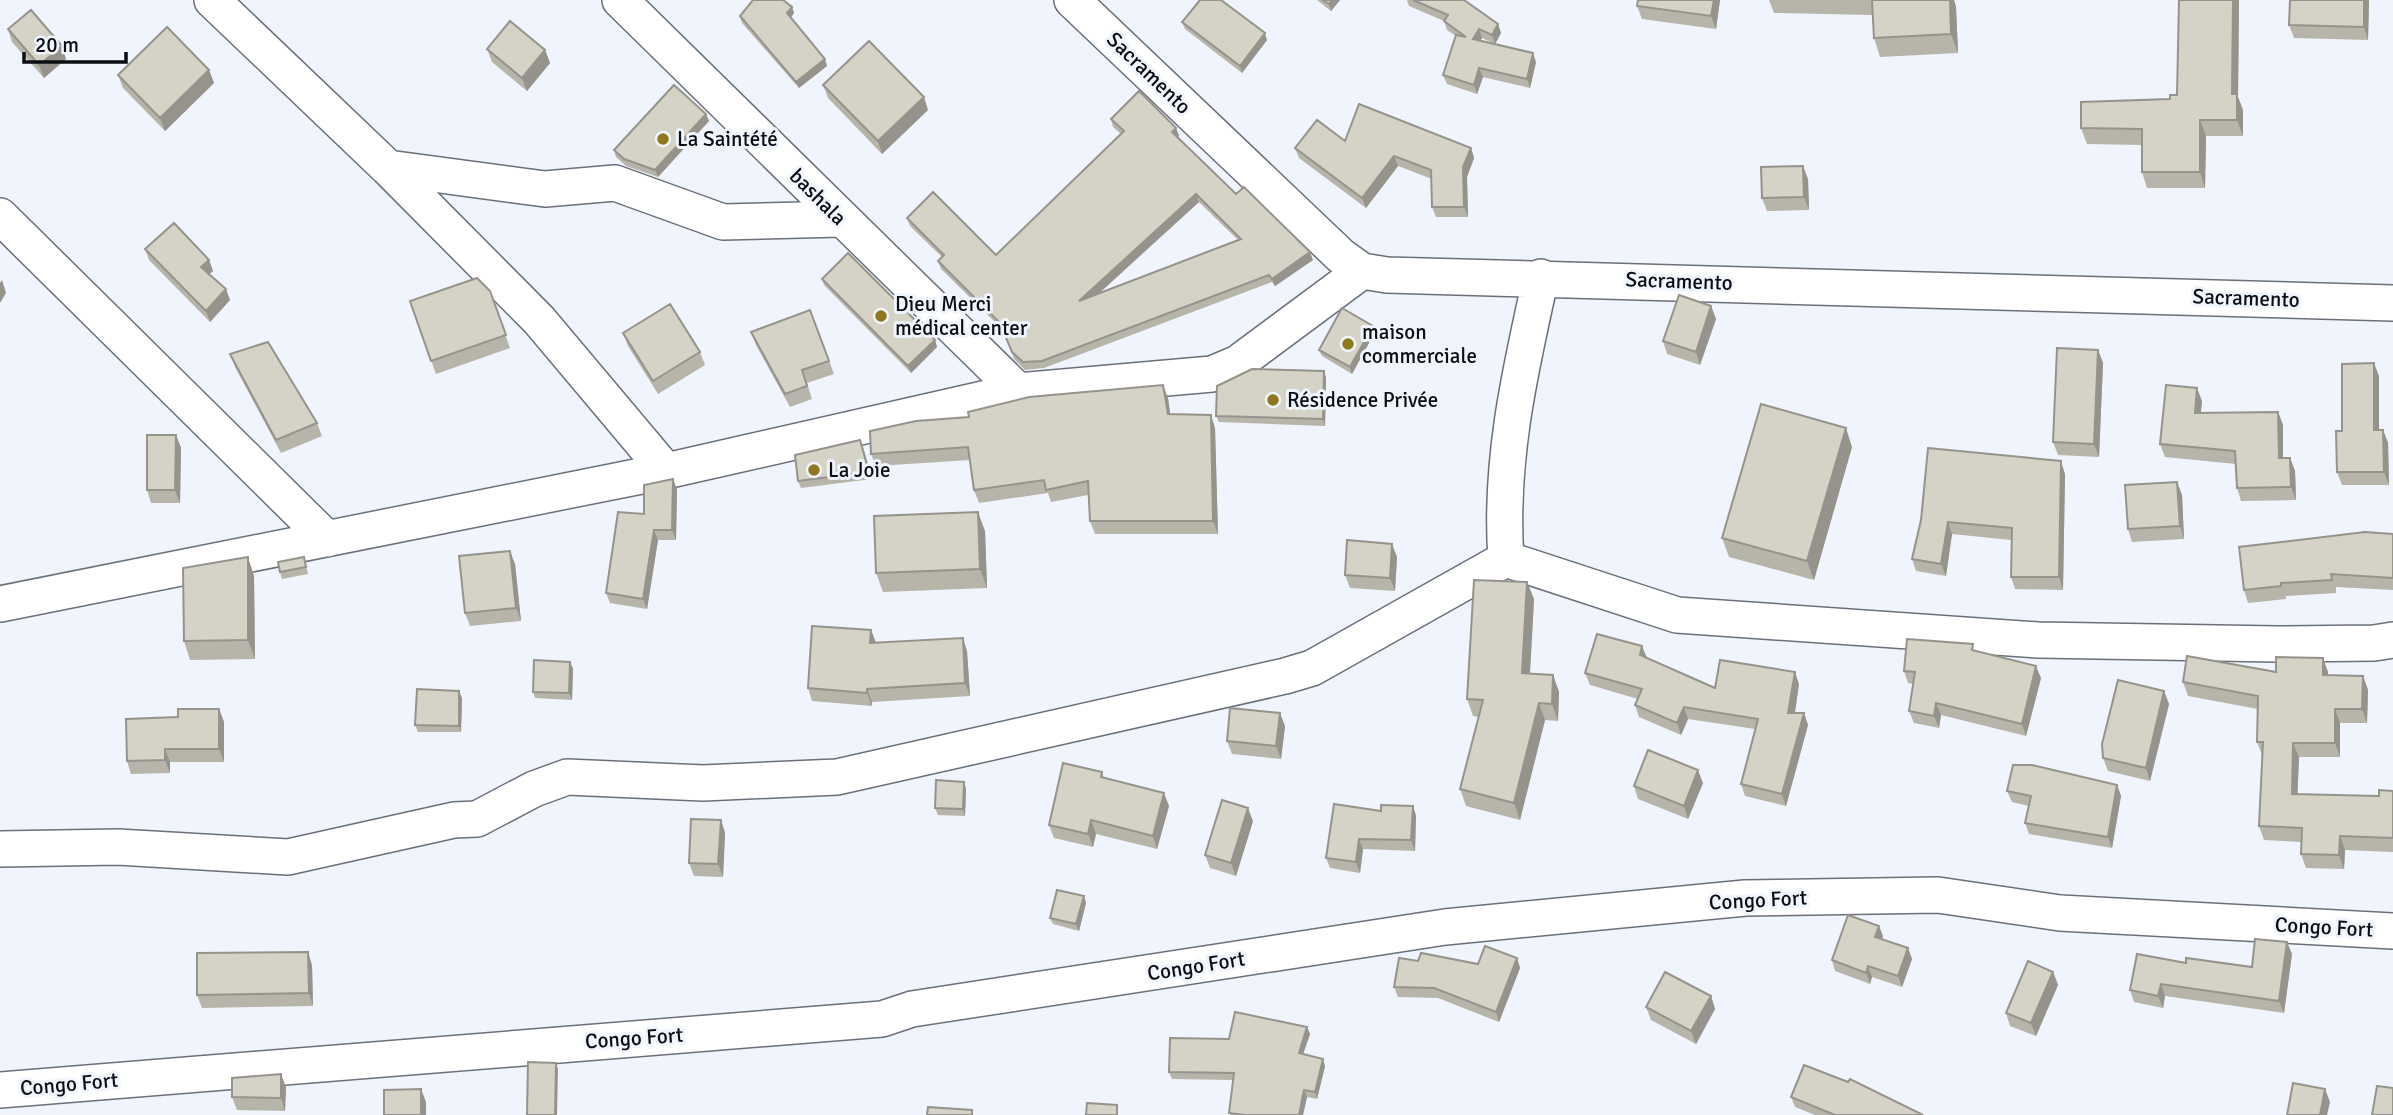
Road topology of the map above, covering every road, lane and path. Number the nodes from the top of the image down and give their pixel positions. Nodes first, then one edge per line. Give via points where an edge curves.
1 (212, 0) edge
2 (620, 0) edge
3 (1072, 0) edge
4 (388, 168) junction
5 (0, 216) edge
6 (840, 219) junction
7 (1362, 271) junction
8 (1541, 277) junction
9 (2393, 303) edge
10 (1018, 391) junction
11 (666, 471) junction
12 (327, 539) junction
13 (1506, 559) junction
14 (0, 604) edge
15 (2393, 640) edge
16 (0, 849) edge
17 (2393, 931) edge
18 (0, 1090) edge

1 - 4 street
2 - 6 street, bashala
3 - 7 street, Sacramento via 1341,257
4 - 6 street via 545,189 615,183 723,222
4 - 11 street via 539,320
5 - 12 street
6 - 10 street, bashala
7 - 8 street, Sacramento
7 - 10 street via 1224,370
8 - 9 street, Sacramento
8 - 13 street via 1514,397 1502,508
10 - 11 street
11 - 12 street
12 - 14 street
13 - 15 street via 1677,615 2038,640 2277,644
13 - 16 street via 1312,668 837,778 703,783 567,777 477,819 454,820 288,857 118,847
17 - 18 street, Congo Fort via 2060,914 1938,895 1745,898 1445,927 912,1009 882,1019

